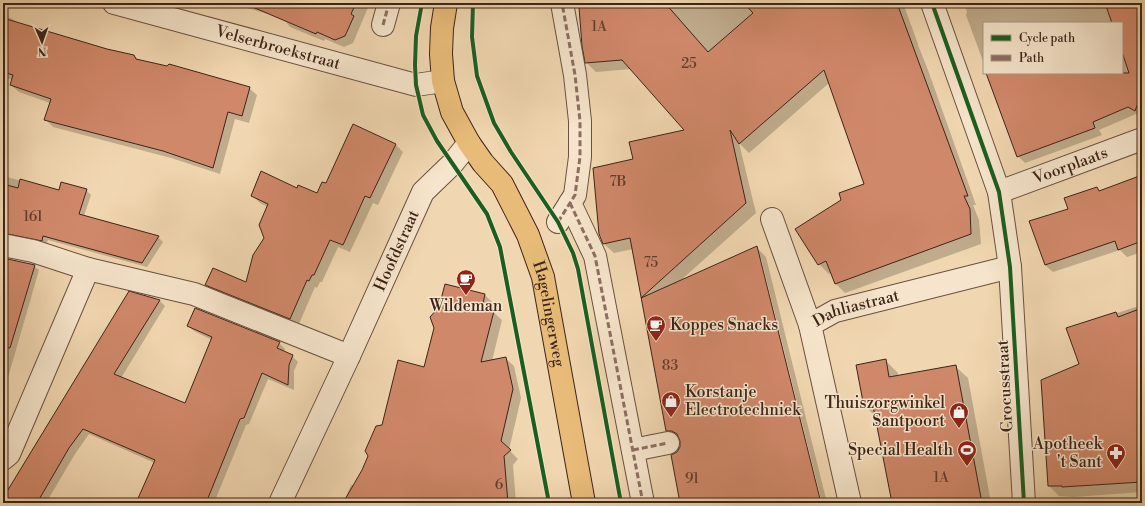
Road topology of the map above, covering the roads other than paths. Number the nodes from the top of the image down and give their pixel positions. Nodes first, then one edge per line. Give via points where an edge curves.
1 (114, 3) edge
2 (389, 3) edge
3 (446, 3) edge
4 (562, 3) edge
5 (932, 3) edge
6 (383, 25) dead end
7 (444, 81) junction
8 (1142, 139) edge
9 (469, 143) junction
10 (999, 192) junction
11 (570, 203) junction
12 (772, 219) dead end
13 (558, 222) dead end
14 (3, 245) edge
15 (1010, 267) junction
16 (88, 269) junction
17 (810, 325) junction
18 (349, 356) junction
19 (668, 443) dead end
20 (633, 450) junction
21 (3, 459) edge
22 (280, 503) edge
23 (584, 503) edge
24 (643, 503) edge
25 (850, 503) edge
26 (1024, 503) edge

1 - 7 street, Velserbroekstraat via 416,85
2 - 6 street
3 - 7 main road via 440,54
4 - 11 street via 580,121 580,157 575,195
5 - 10 street, Crocusstraat
7 - 9 main road via 452,112
8 - 10 street, Voorplaats
9 - 18 street, Hoofdstraat via 423,192
9 - 23 main road, Hagelingerweg via 502,184 528,235 543,276
10 - 15 street, Crocusstraat
11 - 13 street
11 - 20 street via 595,256
12 - 17 street
14 - 16 street via 33,251
15 - 17 street, Dahliastraat via 835,311
15 - 26 street, Crocusstraat
16 - 18 street via 194,294
16 - 21 street via 9,454
17 - 25 street, Dahliastraat
18 - 22 street, Hoofdstraat
19 - 20 street
20 - 24 street

